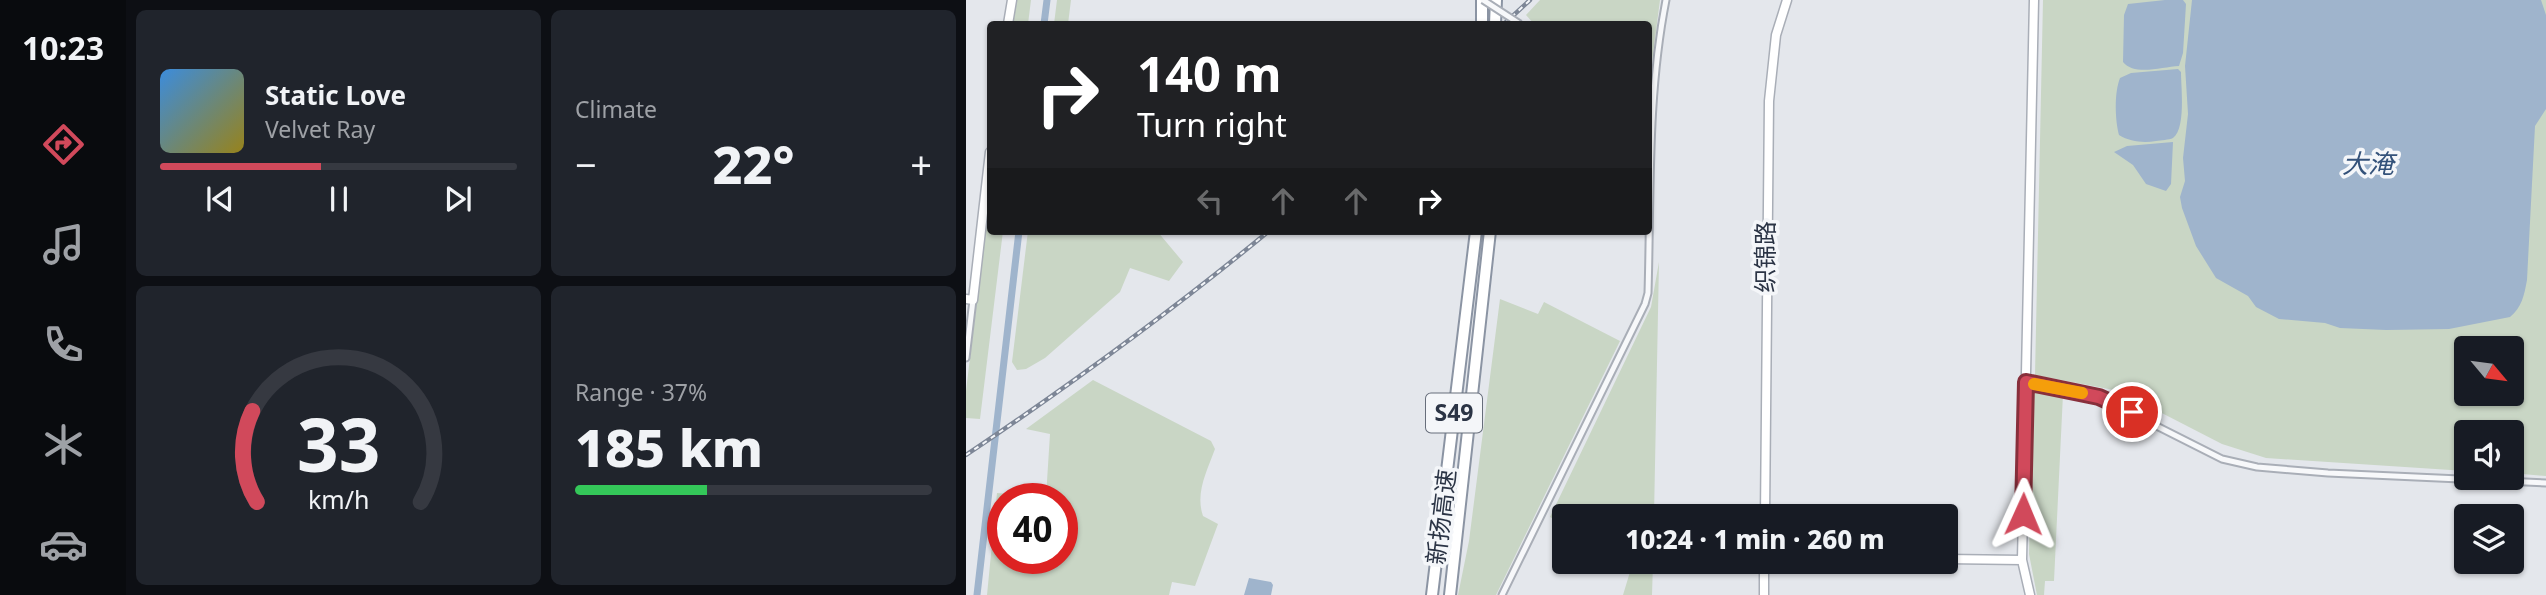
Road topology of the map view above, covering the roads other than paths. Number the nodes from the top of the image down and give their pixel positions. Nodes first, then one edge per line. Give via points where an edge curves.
1 (1012, 0) edge
2 (1483, 0) edge
3 (1496, 0) edge
4 (1666, 0) edge
5 (1787, 0) edge
6 (2034, 0) edge
7 (1008, 21) edge
8 (1482, 21) edge
9 (1495, 21) edge
10 (1515, 21) edge
11 (1652, 90) edge
12 (987, 173) edge
13 (1476, 235) edge
14 (1490, 235) edge
15 (1649, 235) edge
16 (969, 300) edge
17 (966, 358) edge
18 (2026, 382) junction
19 (2546, 482) edge
20 (1765, 504) edge
21 (1958, 559) edge
22 (2022, 560) junction
23 (1764, 574) edge
24 (1432, 595) edge
25 (1450, 595) edge
26 (1502, 595) edge
27 (1763, 595) edge
28 (2030, 595) edge

1 - 7 street
2 - 8 highway
2 - 10 street, bridge
3 - 9 highway
4 - 11 street
5 - 20 street, 织锦路 via 1776,35 1769,101
6 - 18 street
12 - 16 street
13 - 24 highway, 新扬高速 / S49
14 - 25 highway, 新扬高速 / S49
15 - 26 street via 1645,304
16 - 17 street
18 - 19 street via 2099,397 2222,459 2257,467
18 - 22 street
21 - 22 street
22 - 28 street
23 - 27 street

